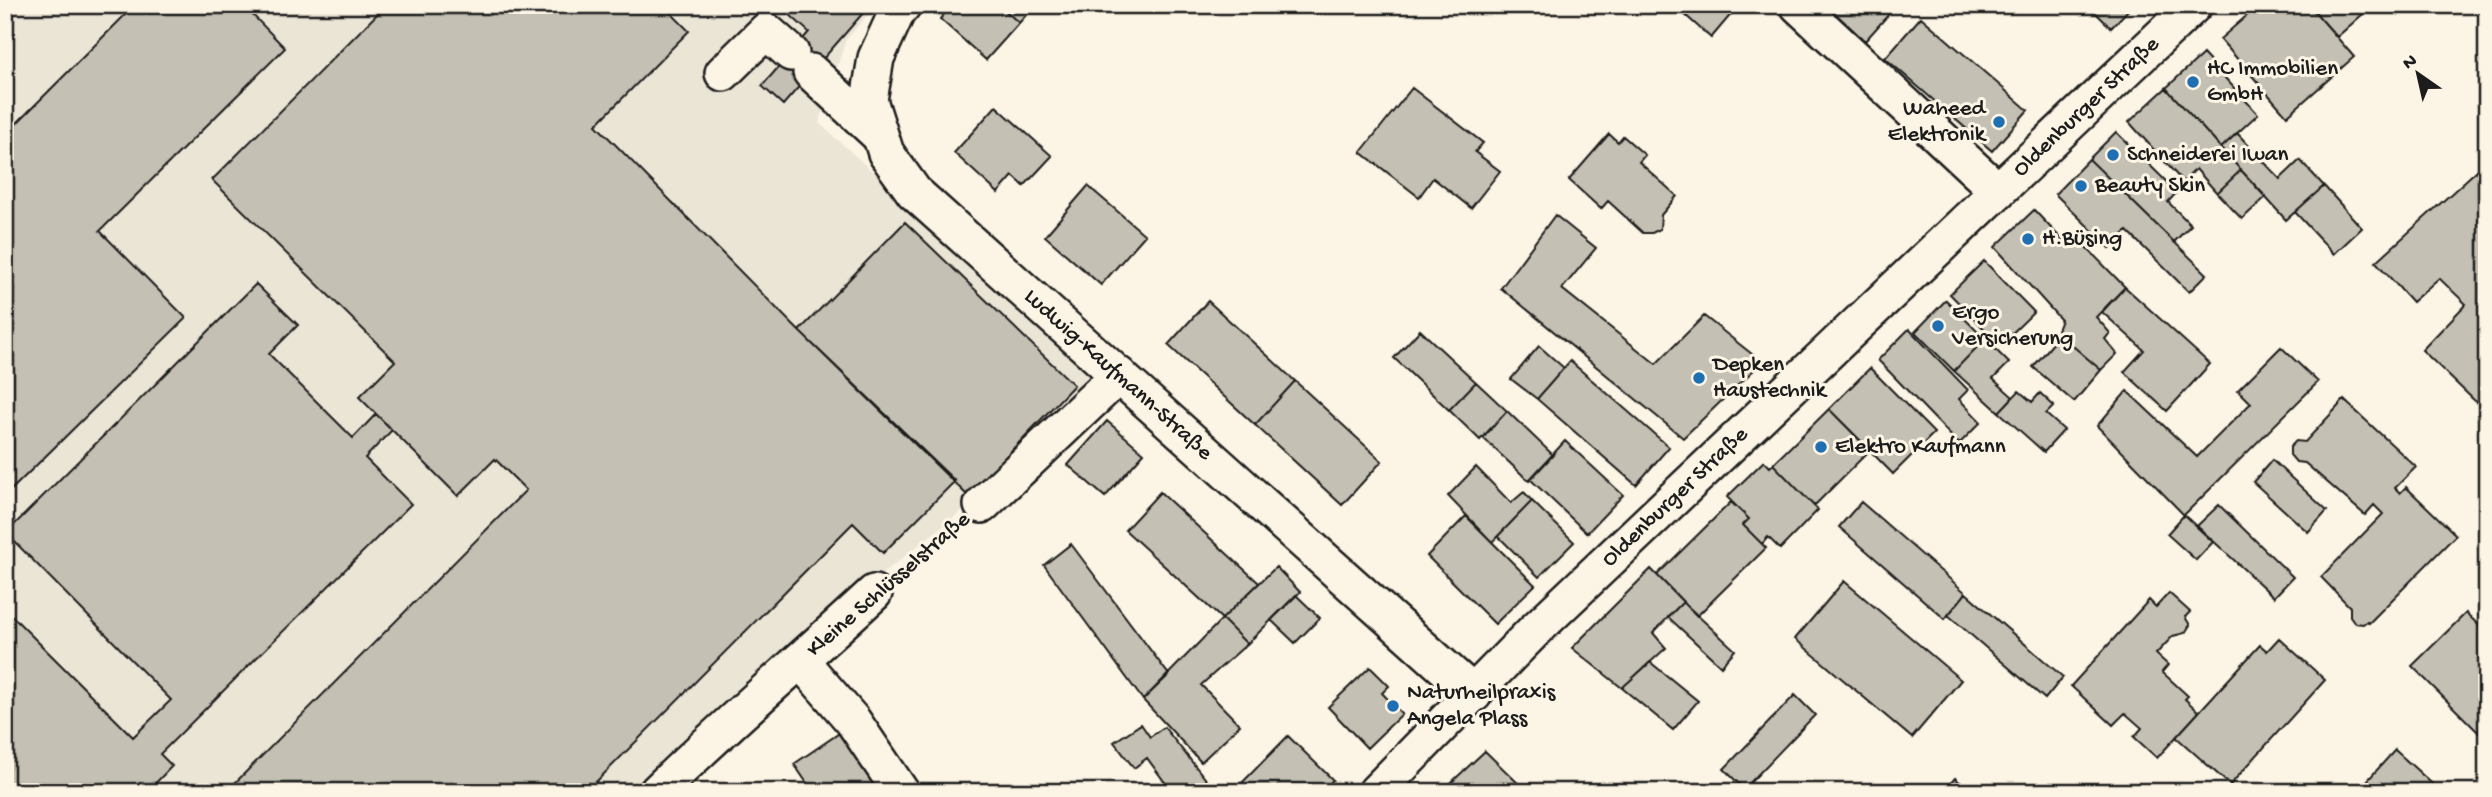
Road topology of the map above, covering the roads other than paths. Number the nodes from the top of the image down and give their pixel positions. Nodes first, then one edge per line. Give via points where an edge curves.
1 (903, 5) edge
2 (1798, 5) edge
3 (2194, 5) edge
4 (723, 73) dead end
5 (881, 137) junction
6 (1998, 191) junction
7 (1119, 375) junction
8 (982, 505) road end
9 (874, 593) road end
10 (801, 661) junction
11 (1474, 694) junction
12 (657, 792) edge
13 (901, 792) edge
14 (1376, 792) edge

1 - 5 street, Ludwig-Kaufmann-Straße via 874,69 869,100
2 - 6 street
3 - 6 street, Oldenburger Straße
4 - 5 street via 766,31
5 - 7 street, Ludwig-Kaufmann-Straße via 914,192
6 - 11 street, Oldenburger Straße
7 - 8 street, Kleine Schlüsselstraße
7 - 11 street, Ludwig-Kaufmann-Straße
9 - 10 street, Kleine Schlüsselstraße
10 - 12 street, Kleine Schlüsselstraße via 724,726
10 - 13 street via 853,721
11 - 14 street, Oldenburger Straße

